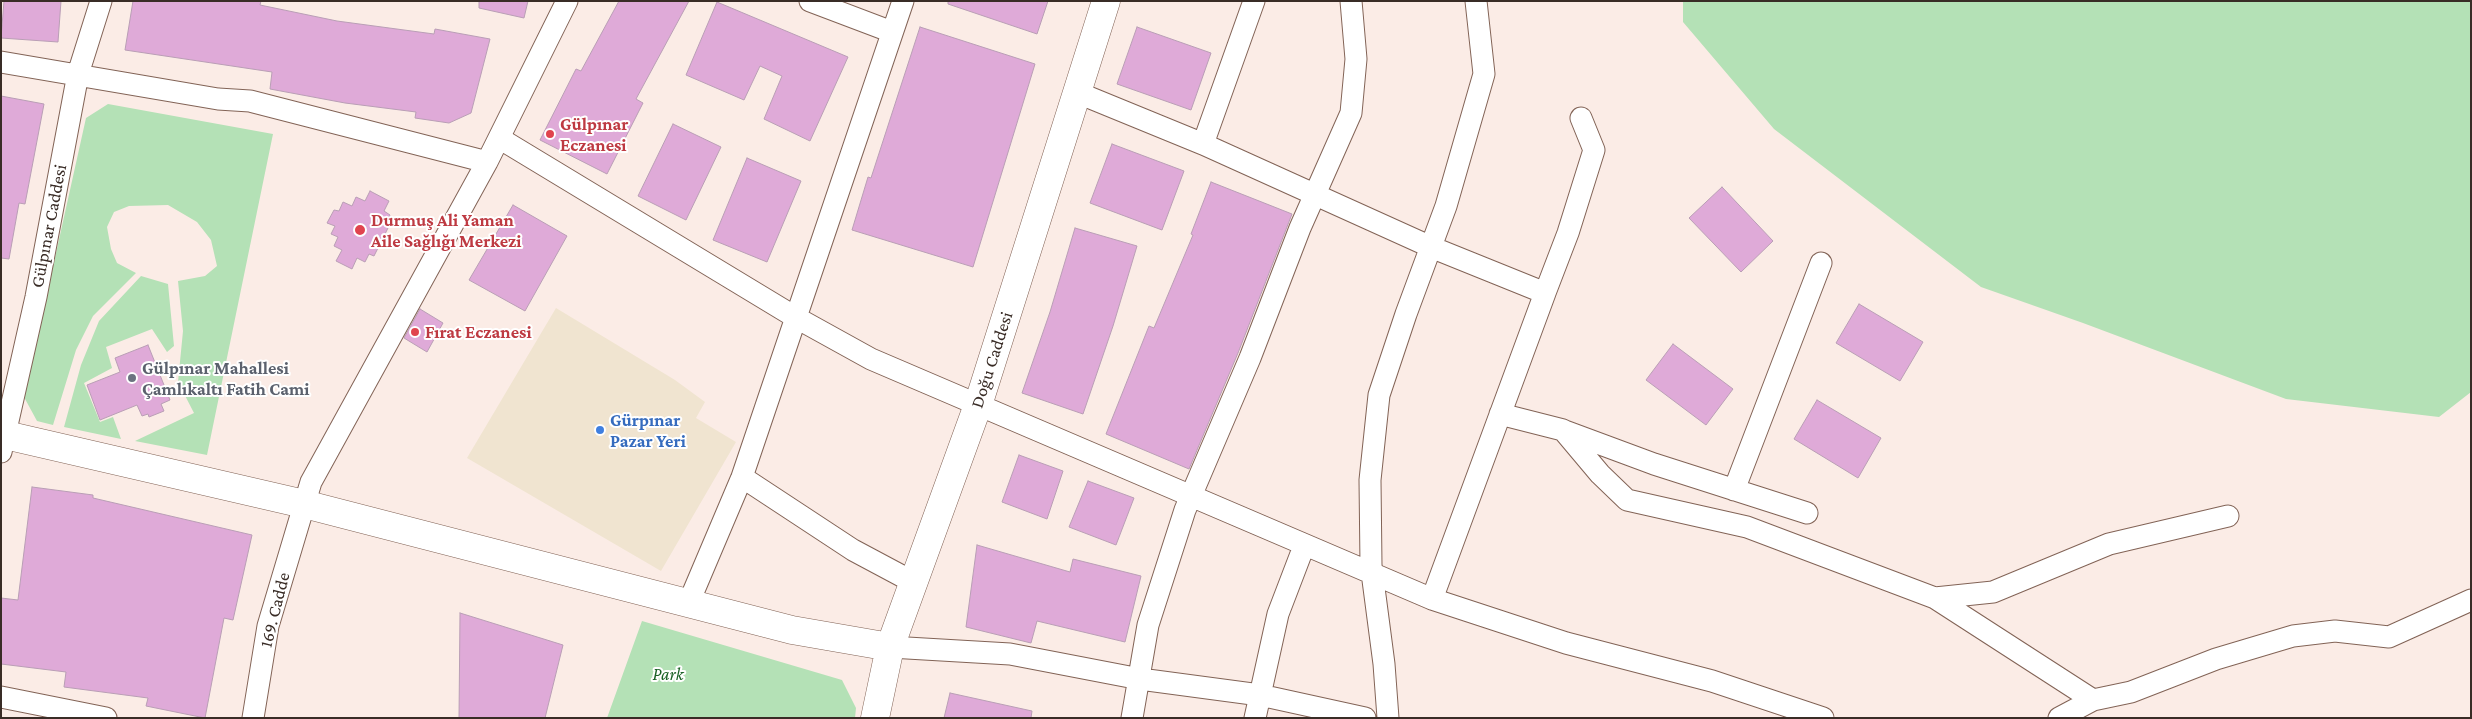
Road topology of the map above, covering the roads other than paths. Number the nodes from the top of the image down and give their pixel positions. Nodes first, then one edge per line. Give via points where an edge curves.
1 (101, 1) edge
2 (567, 1) edge
3 (810, 1) edge
4 (903, 1) edge
5 (1106, 1) edge
6 (1254, 1) edge
7 (1351, 1) edge
8 (1476, 1) edge
9 (892, 32) junction
10 (1, 62) edge
11 (78, 74) junction
12 (1076, 92) junction
13 (1581, 118) dead end
14 (499, 138) junction
15 (1203, 144) junction
16 (487, 162) junction
17 (1316, 194) junction
18 (1431, 247) junction
19 (1821, 262) dead end
20 (1546, 294) junction
21 (795, 317) junction
22 (978, 405) junction
23 (1500, 414) junction
24 (1563, 430) junction
25 (3, 440) edge
26 (742, 477) junction
27 (1734, 490) junction
28 (1190, 497) junction
29 (304, 504) junction
30 (1807, 513) dead end
31 (2228, 516) dead end
32 (1304, 546) junction
33 (1372, 575) junction
34 (914, 582) junction
35 (1935, 598) junction
36 (1432, 599) junction
37 (2471, 600) edge
38 (689, 602) junction
39 (890, 647) junction
40 (1140, 679) junction
41 (1260, 695) junction
42 (1, 697) edge
43 (2093, 700) junction
44 (106, 718) edge
45 (253, 718) edge
46 (875, 718) edge
47 (1132, 718) edge
48 (1255, 718) edge
49 (1365, 718) edge
50 (1388, 718) edge
51 (1823, 718) edge
52 (2059, 718) edge

1 - 11 street, Gülpınar Caddesi
2 - 14 street, 169. Cadde
3 - 9 street
4 - 9 street
5 - 12 street, Doğu Caddesi
6 - 15 street
7 - 17 street via 1356,58 1351,113
8 - 18 street via 1484,74
9 - 21 street
10 - 11 street
11 - 16 street via 218,99 250,101
11 - 25 street, Gülpınar Caddesi via 36,297
12 - 15 street
12 - 22 street, Doğu Caddesi
13 - 20 street via 1594,150
14 - 16 street, 169. Cadde
14 - 21 street
15 - 17 street
16 - 29 street, 169. Cadde via 311,482
17 - 18 street
17 - 28 street
18 - 20 street
18 - 33 street via 1379,396 1370,480
19 - 27 street
20 - 23 street
21 - 22 street via 871,359
21 - 26 street
22 - 28 street
22 - 34 street, Doğu Caddesi
23 - 24 street
23 - 36 street
24 - 27 street
24 - 35 street via 1627,500 1747,527
25 - 29 street
26 - 34 street via 853,550
26 - 38 street
27 - 30 street
28 - 32 street
28 - 40 street via 1148,625
29 - 38 street
29 - 45 street, 169. Cadde via 268,626
31 - 35 street via 2109,544 1993,592
32 - 33 street
32 - 41 street via 1278,614
33 - 36 street
33 - 50 street
34 - 39 street, Doğu Caddesi
35 - 43 street
36 - 51 street via 1566,643 1712,681
37 - 43 street via 2389,637 2335,631 2293,636 2216,659 2131,692
38 - 39 street via 792,630
39 - 40 street via 1010,654
39 - 46 street, Doğu Caddesi
40 - 41 street
40 - 47 street
41 - 48 street
41 - 49 street
42 - 44 street
43 - 52 street

